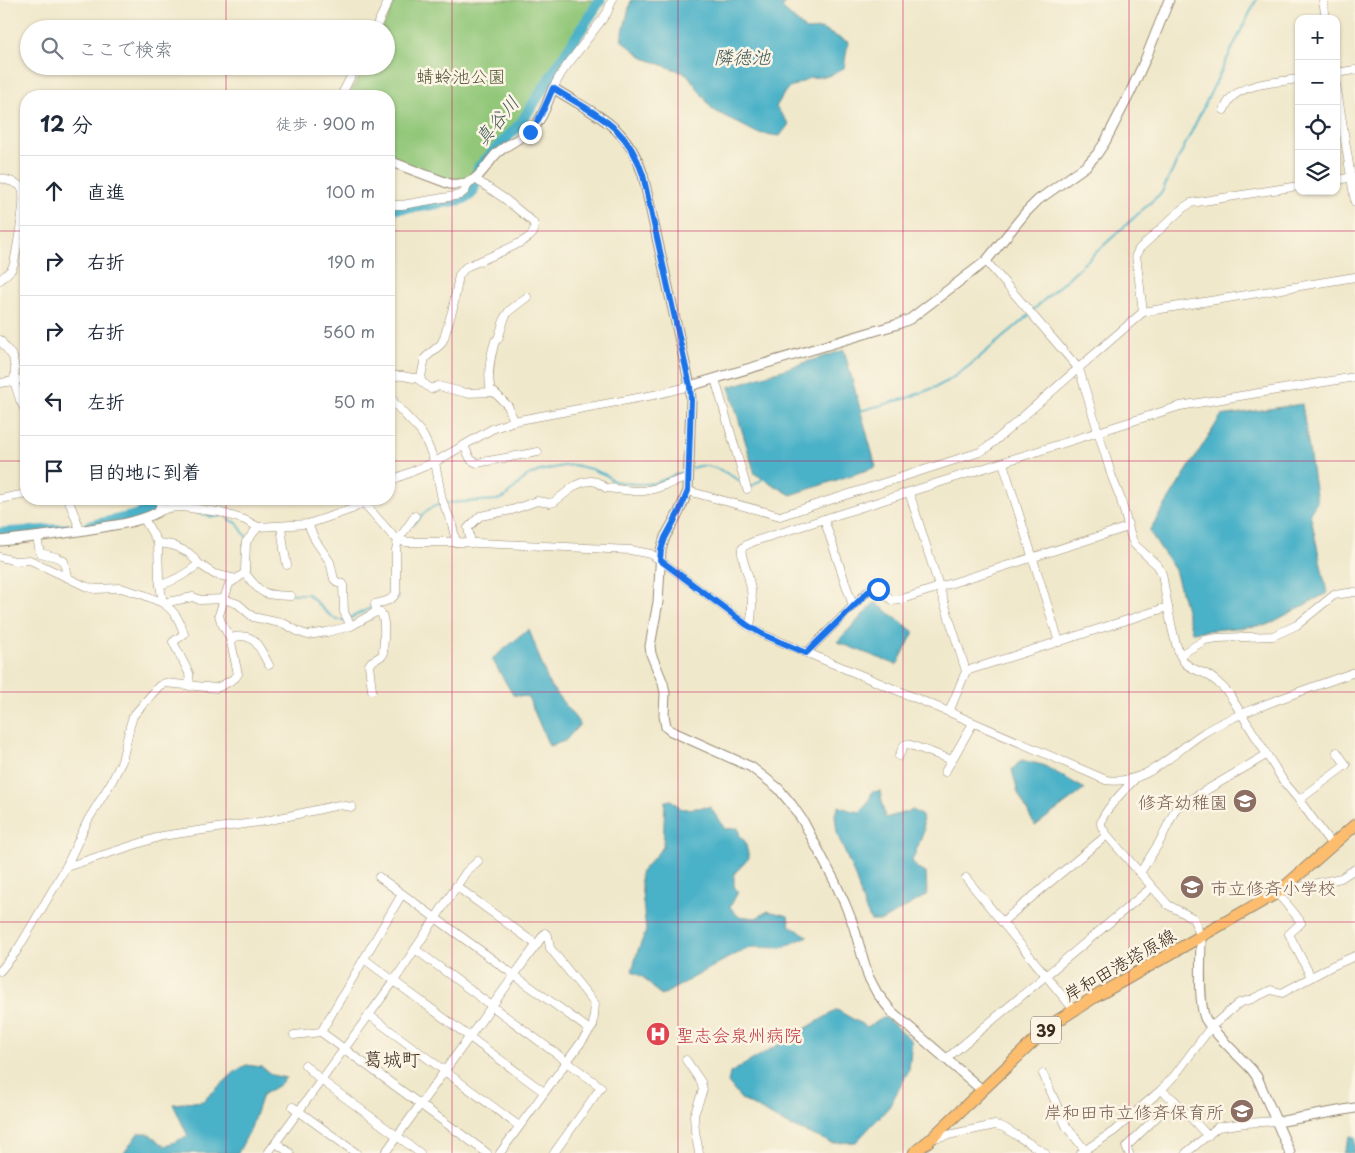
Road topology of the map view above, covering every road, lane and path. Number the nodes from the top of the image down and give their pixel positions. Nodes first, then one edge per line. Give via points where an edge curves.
1 (389, 0) edge
2 (612, 0) edge
3 (1169, 0) edge
4 (1323, 0) edge
5 (1325, 15) edge
6 (379, 20) edge
7 (1355, 70) edge
8 (1340, 72) edge
9 (352, 75) edge
10 (1295, 80) edge
11 (553, 88) junction
12 (344, 90) edge
13 (1340, 105) edge
14 (1224, 110) dead end
15 (395, 163) edge
16 (1353, 177) edge
17 (0, 178) edge
18 (1340, 179) edge
19 (472, 180) junction
20 (20, 186) edge
21 (1295, 187) edge
22 (1355, 202) edge
23 (395, 205) edge
24 (20, 239) edge
25 (986, 261) junction
26 (1355, 277) edge
27 (0, 280) edge
28 (528, 297) dead end
29 (1143, 312) junction
30 (0, 340) edge
31 (1078, 369) junction
32 (395, 377) edge
33 (1355, 377) edge
34 (418, 379) junction
35 (715, 379) junction
36 (20, 380) edge
37 (14, 381) junction
38 (0, 383) edge
39 (690, 386) junction
40 (491, 392) junction
41 (20, 400) edge
42 (395, 402) edge
43 (514, 422) junction
44 (1098, 433) junction
45 (464, 446) junction
46 (538, 452) dead end
47 (435, 462) junction
48 (1003, 463) junction
49 (689, 477) junction
50 (395, 479) edge
51 (747, 489) dead end
52 (688, 491) junction
53 (909, 492) junction
54 (20, 495) edge
55 (0, 499) edge
56 (70, 505) edge
57 (160, 505) edge
58 (359, 505) edge
59 (369, 505) edge
60 (415, 516) dead end
61 (144, 519) junction
62 (824, 519) junction
63 (308, 524) junction
64 (282, 526) junction
65 (258, 527) junction
66 (1128, 527) junction
67 (80, 531) junction
68 (37, 537) junction
69 (398, 540) junction
70 (0, 541) edge
71 (456, 542) junction
72 (158, 543) junction
73 (470, 543) junction
74 (0, 557) edge
75 (1033, 557) junction
76 (660, 560) junction
77 (199, 564) junction
78 (287, 565) dead end
79 (245, 572) junction
80 (67, 577) junction
81 (236, 579) junction
82 (160, 585) junction
83 (938, 588) junction
84 (1355, 592) edge
85 (291, 596) dead end
86 (224, 599) junction
87 (163, 603) junction
88 (853, 606) junction
89 (1168, 607) junction
90 (376, 612) junction
91 (351, 626) junction
92 (750, 627) junction
93 (230, 638) junction
94 (1059, 642) junction
95 (806, 653) junction
96 (1180, 655) junction
97 (269, 664) dead end
98 (966, 672) junction
99 (1355, 672) edge
100 (190, 686) junction
101 (372, 690) dead end
102 (949, 712) junction
103 (1242, 714) junction
104 (973, 723) junction
105 (1338, 752) dead end
106 (1266, 755) junction
107 (899, 756) dead end
108 (952, 760) junction
109 (945, 772) dead end
110 (1136, 778) junction
111 (1299, 800) junction
112 (352, 807) dead end
113 (1355, 825) edge
114 (1107, 835) junction
115 (1332, 845) junction
116 (478, 862) dead end
117 (66, 867) junction
118 (1355, 869) edge
119 (1140, 873) junction
120 (379, 877) dead end
121 (966, 878) dead end
122 (456, 886) junction
123 (1152, 887) junction
124 (1279, 892) junction
125 (402, 894) junction
126 (435, 918) junction
127 (1002, 922) junction
128 (1201, 937) junction
129 (537, 945) junction
130 (415, 949) junction
131 (1355, 956) edge
132 (364, 959) junction
133 (0, 971) edge
134 (1045, 974) junction
135 (514, 975) junction
136 (1311, 977) junction
137 (394, 981) junction
138 (492, 1006) junction
139 (1074, 1010) junction
140 (369, 1015) junction
141 (1211, 1027) junction
142 (590, 1030) junction
143 (321, 1032) junction
144 (294, 1035) dead end
145 (470, 1036) junction
146 (344, 1049) junction
147 (946, 1059) junction
148 (686, 1060) dead end
149 (567, 1061) junction
150 (305, 1065) dead end
151 (445, 1071) junction
152 (1043, 1074) dead end
153 (321, 1080) junction
154 (982, 1090) junction
155 (1161, 1090) junction
156 (544, 1092) junction
157 (1174, 1100) junction
158 (420, 1104) junction
159 (1355, 1108) edge
160 (296, 1109) junction
161 (1277, 1121) junction
162 (519, 1126) junction
163 (397, 1136) junction
164 (1208, 1136) junction
165 (932, 1138) junction
166 (276, 1143) junction
167 (1087, 1150) edge
168 (268, 1153) edge
169 (290, 1153) edge
170 (356, 1153) edge
171 (385, 1153) edge
172 (420, 1153) edge
173 (487, 1153) edge
174 (500, 1153) edge
175 (554, 1153) edge
176 (699, 1153) edge
177 (914, 1153) edge
178 (1045, 1153) edge
179 (1129, 1153) edge
180 (1186, 1153) edge
181 (1290, 1153) edge

1 - 6 street
2 - 11 street
3 - 25 street via 1130,93 1097,154 1086,166 1038,200
4 - 5 street
7 - 8 street
9 - 12 street
10 - 14 street via 1249,87 1231,99
11 - 19 street via 543,113 530,132 497,153 482,173
11 - 39 street via 609,122 633,149 640,163
13 - 16 street
15 - 19 street via 450,184
16 - 18 street
16 - 22 street
17 - 20 street
19 - 23 street via 460,195
19 - 34 street via 533,222 534,232 520,243 466,267 458,276 444,338 425,358
21 - 29 street via 1191,203 1183,208 1136,255
24 - 27 street via 14,264
25 - 31 street
25 - 35 street via 910,319
26 - 29 street
28 - 40 street via 509,311 495,341 489,372
29 - 31 street
30 - 37 street via 13,358
31 - 44 street
31 - 52 street via 980,452 780,516
32 - 34 street
33 - 44 street via 1180,406
34 - 40 street via 431,389 438,386 466,393
35 - 39 street
35 - 51 street
36 - 37 street
37 - 38 street
37 - 41 street
39 - 43 street
39 - 49 street
40 - 43 street via 508,406
42 - 47 street via 426,439
43 - 45 street via 492,429
44 - 48 street
44 - 66 street
45 - 46 street via 471,460 478,463
45 - 47 street
47 - 50 street
47 - 71 street via 442,500
48 - 53 street
48 - 75 street
49 - 52 street
49 - 73 street via 644,491 606,488 597,482 584,482 554,502 537,501 480,516 468,528
52 - 76 street via 665,538
53 - 62 street
53 - 83 street
54 - 55 street
56 - 67 street
57 - 61 street
57 - 65 street via 219,512
58 - 63 street
59 - 69 street via 386,530
60 - 69 street
61 - 67 street
61 - 72 street
62 - 88 street
62 - 92 street via 744,547 742,553 752,597
63 - 64 street
63 - 91 street via 330,562 334,579 343,584 344,612
64 - 65 street
64 - 78 street
65 - 79 street via 246,542
66 - 75 street
66 - 89 street via 1134,544 1158,566 1162,574
67 - 68 street
68 - 70 street
68 - 80 street via 40,553 64,562
69 - 71 street
69 - 90 street via 396,593 390,600 375,604
71 - 73 street
72 - 77 street via 189,553
72 - 82 street
73 - 76 street via 630,550 651,554
74 - 80 street via 30,560
75 - 83 street
75 - 94 street
76 - 92 street
76 - 147 street via 658,602 650,646 665,693 666,727 751,767 792,804 846,904 868,976 877,993 892,1012
77 - 81 street via 214,574
77 - 82 street via 172,582
79 - 81 street
79 - 85 street via 263,593
80 - 87 street via 87,587 122,588
81 - 86 street via 229,584
82 - 87 street
83 - 88 street via 896,601 878,589 870,590
83 - 98 street
84 - 96 street via 1334,595 1297,625 1279,634 1205,640
86 - 87 street via 200,600 193,597
86 - 91 street via 238,604 253,617 285,624 308,635
86 - 93 street via 219,616
87 - 100 street via 173,611 184,634 173,642 189,673
88 - 95 street
89 - 94 street
89 - 96 street
90 - 91 street
90 - 101 street via 384,616 383,655 369,665
92 - 95 street
93 - 97 street via 245,636 255,640
93 - 100 street via 238,674 236,678 216,688
94 - 98 street
95 - 102 street
96 - 103 street via 1191,668 1219,683
98 - 102 street
99 - 103 street
100 - 117 street via 165,683 134,716 122,761 88,820
102 - 104 street
103 - 106 street
103 - 110 street via 1204,733 1156,768
104 - 108 street
104 - 110 street via 1106,780 1118,782
105 - 111 street via 1346,765
106 - 111 street
106 - 119 street via 1176,808
107 - 108 street via 904,745 908,744
108 - 109 street
110 - 114 street via 1114,800 1101,821
111 - 115 street
112 - 117 street via 339,805 266,821 162,836
113 - 115 main road, 岸和田港塔原線 / 39
114 - 119 street
114 - 127 street
115 - 124 main road, 岸和田港塔原線 / 39
116 - 122 street
117 - 133 street via 16,952
118 - 124 street via 1341,878
119 - 123 street
120 - 125 street
121 - 127 street
122 - 126 street
122 - 129 street
123 - 128 street via 1168,906 1193,918
123 - 134 street
124 - 128 main road, 岸和田港塔原線 / 39
124 - 136 street via 1301,923 1290,934
125 - 126 street
125 - 132 street
126 - 130 street
126 - 135 street
127 - 134 street
128 - 139 main road, 岸和田港塔原線 / 39
128 - 141 street via 1202,1004
129 - 135 street
129 - 142 street via 545,933 550,948 595,1004
130 - 137 street
130 - 138 street
131 - 136 street
132 - 137 street
132 - 143 street
134 - 139 street
134 - 147 street
135 - 138 street
135 - 142 street
136 - 141 street via 1282,993 1271,990 1238,1003
137 - 140 street
137 - 145 street
138 - 145 street
138 - 149 street
139 - 154 main road, 岸和田港塔原線 / 39 via 1045,1031
140 - 146 street
140 - 151 street
141 - 155 street via 1176,1076
141 - 161 street via 1257,1077
142 - 149 street
143 - 144 street
143 - 146 street
145 - 151 street
145 - 156 street
146 - 153 street
146 - 158 street
147 - 154 street
148 - 176 street via 701,1082 702,1090 694,1115
149 - 156 street
149 - 175 street via 601,1087
150 - 153 street
151 - 158 street
151 - 162 street
152 - 167 street via 1066,1126
153 - 160 street
153 - 163 street
154 - 165 main road, 岸和田港塔原線 / 39
155 - 157 street
155 - 167 street
156 - 162 street
157 - 164 street
157 - 179 street via 1126,1147
158 - 163 street
158 - 173 street
159 - 161 street
160 - 166 street
160 - 170 street
161 - 164 street via 1218,1127
161 - 181 street
162 - 174 street
163 - 171 street
163 - 172 street
164 - 180 street
165 - 177 main road, 岸和田港塔原線 / 39
165 - 178 street via 995,1124
166 - 168 street
166 - 169 street

